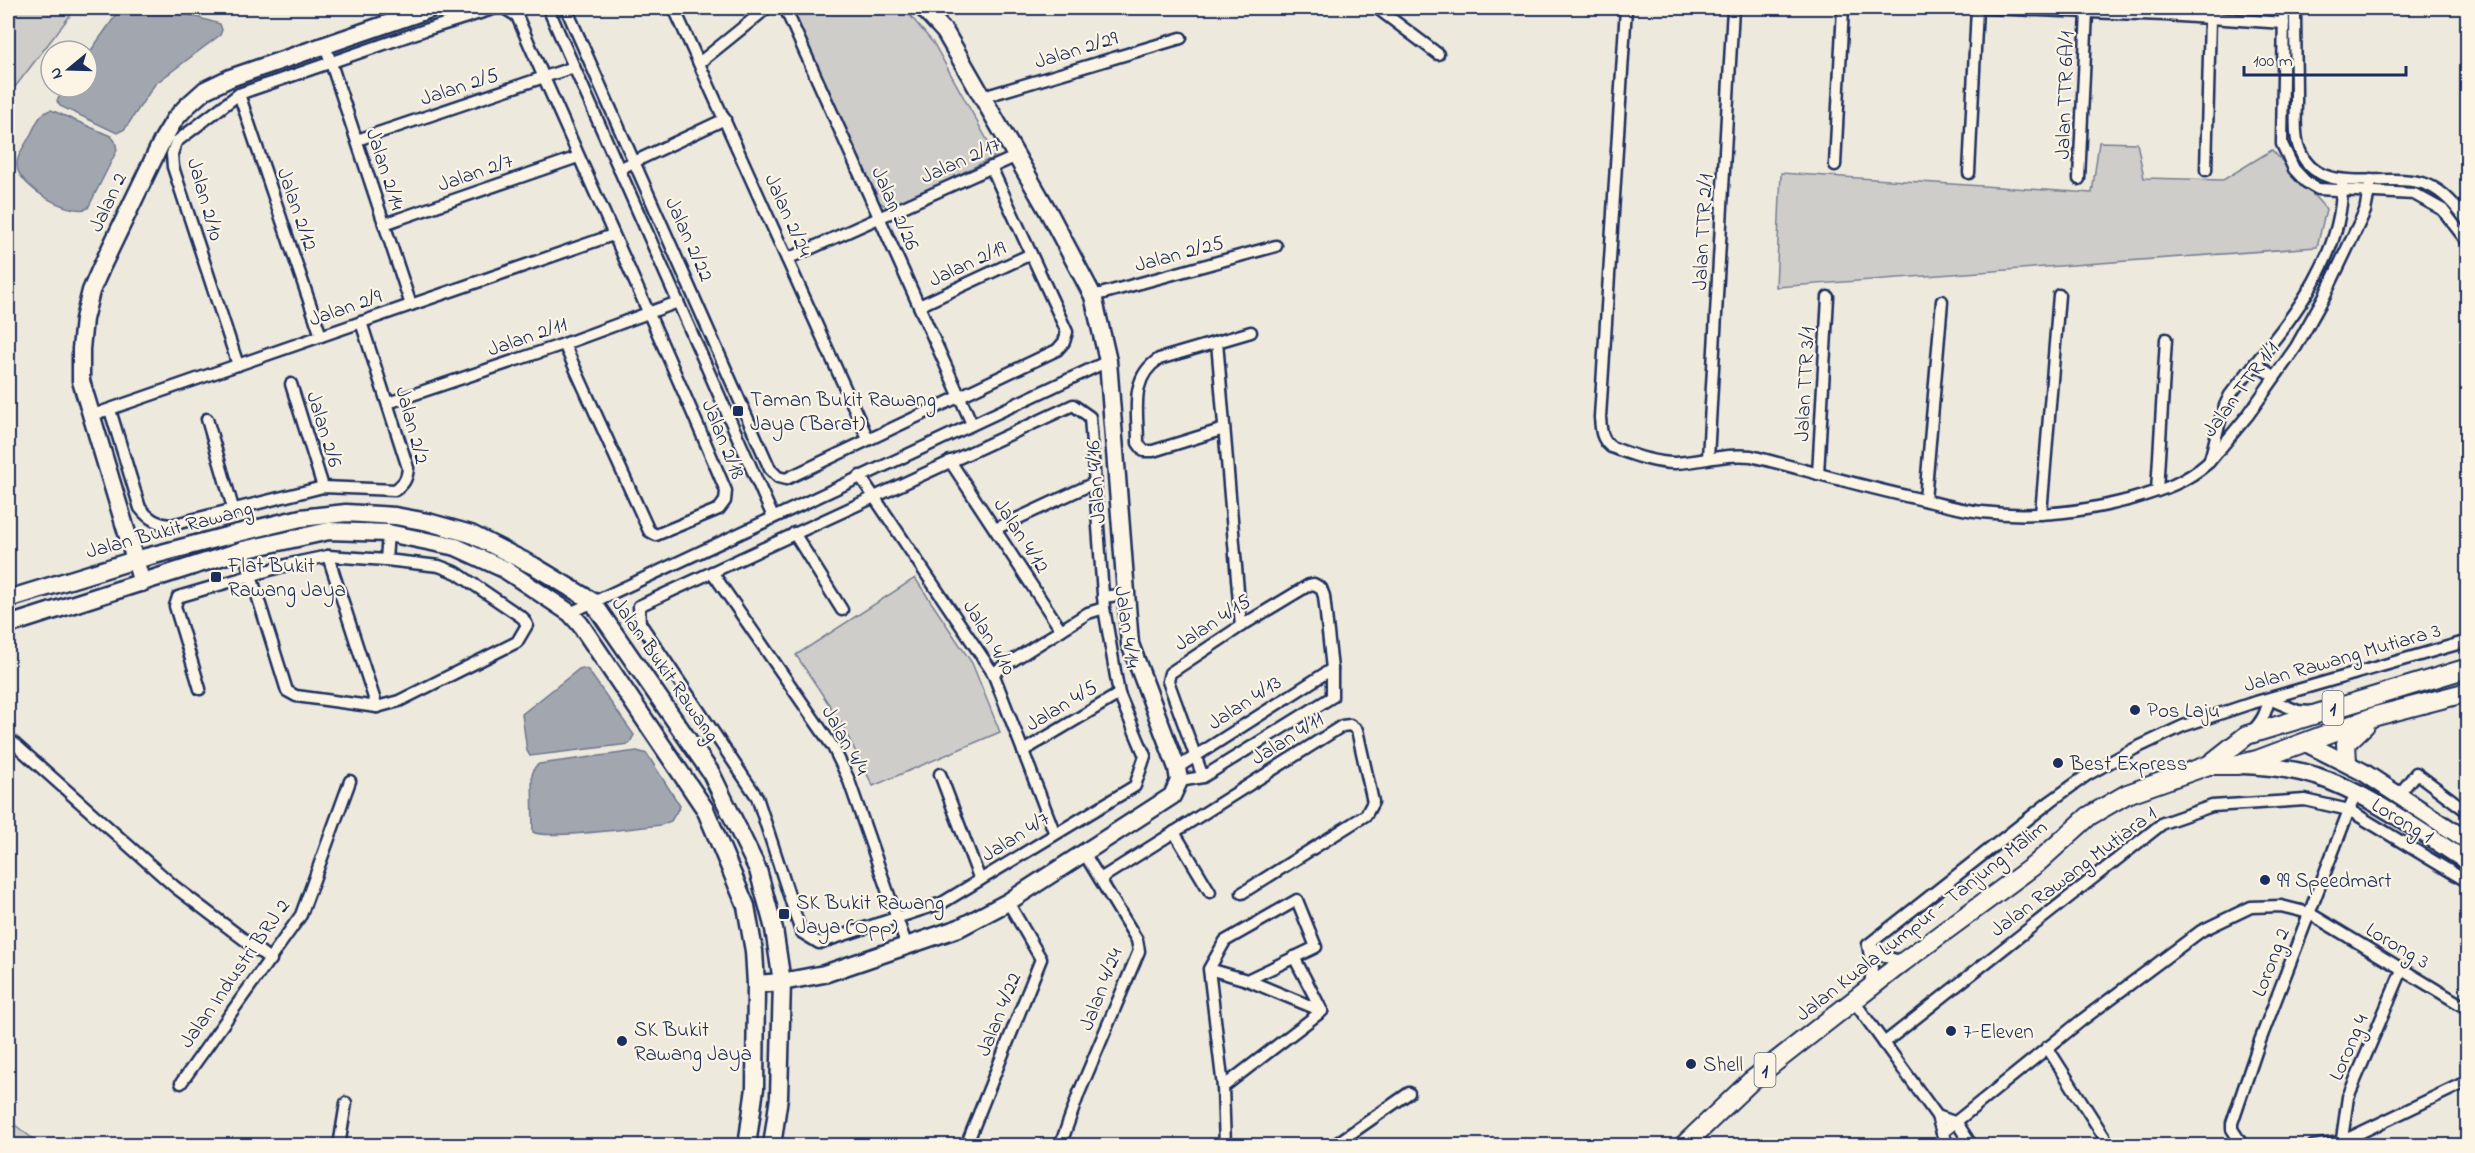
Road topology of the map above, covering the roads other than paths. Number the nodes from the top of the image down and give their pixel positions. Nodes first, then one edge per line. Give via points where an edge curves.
1 (433, 8) edge
2 (497, 8) edge
3 (548, 8) edge
4 (566, 8) edge
5 (674, 8) edge
6 (767, 8) edge
7 (785, 8) edge
8 (923, 8) edge
9 (1377, 8) edge
10 (1626, 8) edge
11 (1733, 8) edge
12 (1843, 8) edge
13 (1977, 8) edge
14 (1986, 8) edge
15 (2284, 8) edge
16 (2295, 8) edge
17 (2087, 12) junction
18 (2210, 18) junction
19 (2284, 23) junction
20 (1181, 38) dead end
21 (324, 45) junction
22 (1438, 54) dead end
23 (330, 63) junction
24 (699, 63) junction
25 (574, 67) junction
26 (544, 78) junction
27 (239, 94) junction
28 (983, 98) junction
29 (725, 119) junction
30 (357, 140) junction
31 (1017, 156) junction
32 (578, 157) junction
33 (634, 162) junction
34 (1834, 165) dead end
35 (991, 167) junction
36 (619, 169) junction
37 (2206, 170) dead end
38 (1969, 173) dead end
39 (2079, 179) dead end
40 (2342, 180) junction
41 (2371, 180) junction
42 (2342, 192) junction
43 (2371, 193) junction
44 (879, 218) junction
45 (2468, 222) edge
46 (384, 224) junction
47 (613, 235) junction
48 (2468, 243) edge
49 (1276, 246) dead end
50 (1031, 254) junction
51 (787, 259) junction
52 (2324, 264) junction
53 (2337, 269) junction
54 (2059, 295) dead end
55 (1093, 296) junction
56 (1828, 297) dead end
57 (1942, 301) dead end
58 (678, 302) junction
59 (411, 305) junction
60 (919, 306) junction
61 (648, 314) junction
62 (361, 322) junction
63 (1251, 332) dead end
64 (321, 336) junction
65 (2166, 339) dead end
66 (1217, 342) junction
67 (564, 344) junction
68 (1108, 361) junction
69 (2255, 363) junction
70 (237, 365) junction
71 (2274, 377) junction
72 (291, 384) dead end
73 (959, 396) junction
74 (388, 403) junction
75 (110, 410) junction
76 (90, 416) junction
77 (207, 419) dead end
78 (972, 424) junction
79 (1224, 429) junction
80 (868, 439) junction
81 (1708, 458) junction
82 (950, 461) junction
83 (2209, 462) junction
84 (1818, 474) junction
85 (860, 476) junction
86 (1094, 483) junction
87 (323, 487) junction
88 (2157, 491) junction
89 (874, 496) junction
90 (1925, 500) junction
91 (233, 508) junction
92 (2041, 514) junction
93 (773, 517) junction
94 (995, 529) junction
95 (387, 533) junction
96 (794, 533) junction
97 (243, 550) junction
98 (328, 556) junction
99 (135, 560) junction
100 (386, 560) junction
101 (712, 572) junction
102 (249, 575) junction
103 (142, 583) junction
104 (1126, 594) junction
105 (8, 599) edge
106 (592, 601) junction
107 (1103, 603) junction
108 (842, 610) dead end
109 (570, 612) junction
110 (8, 625) edge
111 (1241, 626) junction
112 (1061, 630) junction
113 (2468, 641) edge
114 (2468, 668) edge
115 (1332, 669) junction
116 (993, 673) junction
117 (200, 689) dead end
118 (2468, 692) edge
119 (1119, 694) junction
120 (2269, 699) junction
121 (377, 707) junction
122 (2317, 713) junction
123 (2376, 716) junction
124 (2247, 735) junction
125 (8, 738) edge
126 (2306, 743) junction
127 (1023, 751) junction
128 (1195, 757) junction
129 (2234, 758) junction
130 (2347, 762) junction
131 (1140, 771) joint
132 (940, 774) dead end
133 (1178, 775) junction
134 (1203, 777) junction
135 (350, 781) dead end
136 (2382, 785) junction
137 (2356, 792) junction
138 (2398, 796) junction
139 (2349, 810) junction
140 (2468, 812) edge
141 (1174, 832) junction
142 (1055, 834) junction
143 (2468, 841) edge
144 (1084, 853) junction
145 (2468, 862) edge
146 (1100, 879) junction
147 (980, 880) junction
148 (2468, 882) edge
149 (1210, 892) dead end
150 (1242, 893) dead end
151 (1008, 902) junction
152 (2308, 914) junction
153 (897, 919) junction
154 (1868, 945) junction
155 (907, 947) junction
156 (1294, 957) junction
157 (271, 960) junction
158 (1903, 962) junction
159 (1209, 969) junction
160 (2402, 970) junction
161 (1247, 980) junction
162 (782, 982) junction
163 (756, 984) junction
164 (1870, 987) junction
165 (1853, 1000) junction
166 (2468, 1009) edge
167 (1322, 1011) junction
168 (1884, 1043) junction
169 (2047, 1047) junction
170 (2468, 1081) edge
171 (181, 1083) dead end
172 (1223, 1087) junction
173 (1409, 1093) dead end
174 (346, 1103) dead end
175 (1937, 1116) junction
176 (1957, 1123) junction
177 (1942, 1133) junction
178 (2341, 1144) edge
179 (2246, 1145) edge
180 (339, 1146) edge
181 (747, 1146) edge
182 (772, 1146) edge
183 (966, 1146) edge
184 (1060, 1146) edge
185 (1225, 1146) edge
186 (1333, 1146) edge
187 (1683, 1146) edge
188 (1949, 1146) edge
189 (1972, 1146) edge
190 (2109, 1146) edge
191 (2313, 1146) edge

1 - 21 street, Jalan 2
2 - 23 street, Jalan 2/10
2 - 26 street via 518,16
3 - 25 street
4 - 33 street, Jalan 2/22
5 - 24 street, Jalan 2/24
6 - 24 street
7 - 44 street, Jalan 2/26
8 - 28 street, Jalan 4/16 via 945,32
9 - 22 street
10 - 81 street via 1601,434 1611,447 1659,462
11 - 81 street, Jalan TTR 2/1
12 - 34 street
13 - 38 street
14 - 17 street
15 - 19 street
16 - 40 street via 2300,153 2315,171
17 - 18 street
17 - 39 street, Jalan TTR 6A/1
18 - 19 street
18 - 37 street
19 - 42 street via 2282,144 2294,169 2306,182 2318,189
20 - 28 street, Jalan 2/29
21 - 23 street, Jalan 2/14
21 - 76 street, Jalan 2 via 205,90 175,119 91,291 81,349 81,381
23 - 27 street, Jalan 2/10
23 - 30 street, Jalan 2/14
24 - 29 street, Jalan 2/24
25 - 26 street, Jalan 2/5
25 - 36 street
26 - 30 street, Jalan 2/5
26 - 32 street
27 - 64 street, Jalan 2/12
27 - 70 street, Jalan 2/10 via 176,142 172,159
28 - 31 street, Jalan 4/16
29 - 33 street
29 - 51 street, Jalan 2/24
30 - 46 street, Jalan 2/14
31 - 35 street, Jalan 2/17
31 - 55 street, Jalan 4/16
32 - 46 street, Jalan 2/7
32 - 47 street
33 - 36 street
33 - 80 street, Jalan 2/22 via 770,469 786,479
35 - 44 street, Jalan 2/17
35 - 50 street
36 - 58 street
40 - 41 street
40 - 42 street, Jalan TTR 1/1
41 - 43 street, Jalan TTR 1/1
41 - 45 street via 2428,186 2442,194
42 - 43 street
42 - 52 street, Jalan TTR 1/1 via 2339,224
43 - 48 street via 2414,194 2427,200 2443,210
43 - 53 street, Jalan TTR 1/1
44 - 51 street, Jalan 2/17
44 - 60 street, Jalan 2/26
46 - 59 street, Jalan 2/14
47 - 59 street, Jalan 2/9
47 - 61 street
49 - 55 street, Jalan 2/25
50 - 60 street, Jalan 2/19
50 - 73 street via 1067,332 1064,342 1057,350
51 - 80 street, Jalan 2/24
52 - 53 street
52 - 69 street, Jalan TTR 1/1
53 - 71 street, Jalan TTR 1/1 via 2296,347
54 - 92 street
55 - 68 street, Jalan 4/16
56 - 84 street, Jalan TTR 3/1
57 - 90 street
58 - 61 street, Jalan 2/11
58 - 93 street
59 - 62 street, Jalan 2/9
60 - 73 street, Jalan 2/26
61 - 67 street, Jalan 2/11
61 - 67 street, Jalan 2/18 via 726,491 719,508 656,535 649,531
62 - 64 street, Jalan 2/9
62 - 74 street, Jalan 2/2
63 - 66 street
64 - 70 street, Jalan 2/9
65 - 88 street
66 - 79 street
66 - 79 street via 1159,359 1149,366 1137,386 1138,443 1144,451 1152,451
67 - 74 street, Jalan 2/11
68 - 78 street
68 - 104 street, Jalan 4/16
69 - 71 street
69 - 83 street, Jalan TTR 1/1 via 2221,412
70 - 75 street, Jalan 2/9
71 - 83 street, Jalan TTR 1/1
72 - 87 street, Jalan 2/6
73 - 78 street, Jalan 2/26
73 - 80 street
74 - 87 street, Jalan 2/2 via 408,468 403,484 386,491
75 - 76 street, Jalan 2/9
75 - 91 street, Jalan 2/2 via 140,508 148,518 171,525
76 - 99 street, Jalan 2
77 - 91 street
78 - 85 street
79 - 111 street
81 - 84 street via 1738,455
82 - 86 street, Jalan 4/14 via 1073,405 1089,417
82 - 89 street
82 - 94 street, Jalan 4/12
83 - 88 street via 2189,478
84 - 90 street
85 - 89 street, Jalan 4/10
85 - 93 street
86 - 94 street
86 - 107 street, Jalan 4/14
87 - 91 street, Jalan 2/2
88 - 92 street via 2116,503
89 - 96 street
89 - 116 street, Jalan 4/10
90 - 92 street via 1980,512
93 - 106 street
94 - 112 street, Jalan 4/12
95 - 97 street, Jalan Bukit Rawang via 329,531
95 - 100 street
95 - 109 street, Jalan Bukit Rawang via 456,547 504,569
96 - 101 street
96 - 108 street
97 - 102 street
97 - 103 street, Jalan Bukit Rawang
98 - 100 street
98 - 102 street
98 - 121 street
99 - 103 street, Jalan 2
99 - 105 street, Jalan Bukit Rawang
99 - 106 street, Jalan Bukit Rawang via 301,518 336,513 395,516 471,534
100 - 121 street via 439,566 457,573 523,618 527,626 517,642 399,701
101 - 153 street, Jalan 4/4 via 833,747 848,778
101 - 153 street, Jalan 4/7 via 639,606 640,623 757,797 801,932 819,943
102 - 117 street via 176,599
102 - 121 street via 287,692
103 - 110 street, Jalan Bukit Rawang
104 - 107 street
104 - 133 street, Jalan 4/16 via 1130,644
106 - 109 street
106 - 162 street, Jalan Bukit Rawang via 711,773 729,807 758,870 774,929
107 - 112 street
107 - 119 street, Jalan 4/14
109 - 163 street, Jalan Bukit Rawang via 705,809 746,906
111 - 115 street, Jalan 4/15 via 1314,584 1324,596
111 - 128 street, Jalan 4/15 via 1168,675
112 - 116 street
113 - 120 street, Jalan Rawang Mutiara 3
114 - 122 main road, 1
115 - 128 street, Jalan 4/13
115 - 134 street via 1332,697
116 - 127 street, Jalan 4/10
118 - 123 main road, 1
119 - 127 street, Jalan 4/5
119 - 131 street, Jalan 4/14 via 1145,756
120 - 122 street via 2298,711
120 - 124 street via 2259,725
120 - 154 street, Jalan Rawang Mutiara 3 via 2183,726 2087,775
122 - 124 main road, 1
123 - 126 main road, 1
123 - 130 main road via 2349,739 2345,749
124 - 129 main road, 1
125 - 157 street via 175,887
126 - 129 main road via 2277,742
126 - 130 street
127 - 142 street, Jalan 4/10
128 - 133 street, Jalan 4/13
128 - 134 street, Jalan 4/15
129 - 137 street via 2315,776
129 - 158 main road, Jalan Kuala Lumpur - Tanjung Malim / 1 via 2127,794 2089,816 2002,891
130 - 136 street
130 - 137 street
131 - 142 street, Jalan 4/7 via 1135,786
132 - 147 street
133 - 134 street
133 - 144 street via 1172,796
135 - 157 street, Jalan Industri BRJ 2 via 301,915
136 - 137 street
136 - 138 street
137 - 139 street, Lorong 2
137 - 145 street
138 - 140 street via 2416,773
138 - 143 street
139 - 148 street, Lorong 1
139 - 152 street, Lorong 2
139 - 168 street, Jalan Rawang Mutiara 1 via 2305,800 2212,806 2163,823
141 - 146 street, Jalan 4/11
141 - 149 street
141 - 150 street, Jalan 4/11 via 1342,726 1350,725 1357,730 1373,802 1366,815
142 - 147 street, Jalan 4/7
144 - 146 street, Jalan 4/24
144 - 151 street
146 - 184 street, Jalan 4/24 via 1137,940 1138,951
147 - 153 street, Jalan 4/7 via 942,903
151 - 155 street via 959,928
151 - 183 street, Jalan 4/22 via 1041,958
152 - 160 street, Lorong 3
152 - 169 street, Lorong 3 via 2281,906 2251,907 2209,927
152 - 179 street, Lorong 2 via 2232,1123 2232,1129
153 - 155 street, Jalan 4/4
154 - 158 street
154 - 164 street
155 - 162 street via 824,974
156 - 159 street via 1316,947 1297,900 1225,941
156 - 161 street
156 - 167 street
157 - 171 street, Jalan Industri BRJ 2
158 - 164 main road, Jalan Kuala Lumpur - Tanjung Malim / 1
159 - 161 street
159 - 172 street
160 - 166 street, Lorong 3
160 - 178 street, Lorong 4 via 2348,1097
161 - 167 street
162 - 163 street
162 - 182 street, Jalan Bukit Rawang via 779,1097
163 - 181 street, Jalan Bukit Rawang via 755,1088
164 - 165 main road, Jalan Kuala Lumpur - Tanjung Malim / 1
165 - 168 street
165 - 187 main road, Jalan Kuala Lumpur - Tanjung Malim / 1 via 1751,1081
167 - 172 street
168 - 175 street
169 - 176 street, Lorong 3
169 - 190 street
170 - 178 street
172 - 185 street
173 - 186 street
174 - 180 street
175 - 176 street
175 - 177 street
176 - 177 street, Lorong 3
176 - 189 street
177 - 188 street
178 - 191 street

